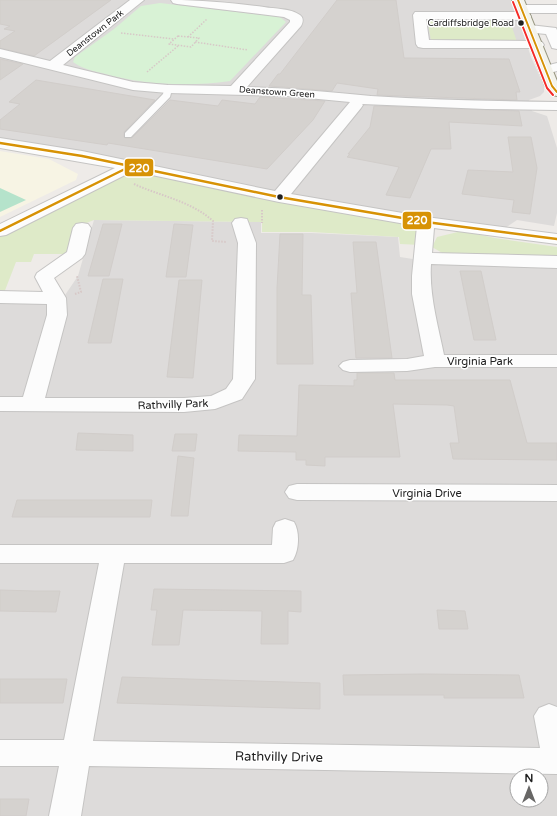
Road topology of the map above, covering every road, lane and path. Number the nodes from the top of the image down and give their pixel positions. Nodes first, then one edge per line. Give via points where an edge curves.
1 (138, 0) edge
2 (177, 0) edge
3 (225, 3) edge
4 (521, 8) edge
5 (557, 9) edge
6 (125, 28) dead end
7 (530, 29) junction
8 (188, 37) junction
9 (174, 39) junction
10 (195, 42) junction
11 (178, 45) junction
12 (537, 45) junction
13 (557, 45) edge
14 (0, 54) edge
15 (244, 55) dead end
16 (52, 66) junction
17 (552, 69) edge
18 (133, 86) junction
19 (168, 89) junction
20 (236, 90) junction
21 (557, 92) edge
22 (356, 105) dead end
23 (557, 106) edge
24 (128, 135) dead end
25 (0, 143) edge
26 (125, 169) junction
27 (279, 197) junction
28 (426, 222) junction
29 (82, 228) dead end
30 (0, 231) edge
31 (244, 233) joint
32 (557, 239) edge
33 (422, 258) junction
34 (557, 262) edge
35 (0, 297) edge
36 (56, 298) junction
37 (435, 361) junction
38 (557, 361) edge
39 (350, 366) dead end
40 (0, 404) edge
41 (32, 404) junction
42 (297, 492) dead end
43 (557, 494) edge
44 (284, 528) dead end
45 (0, 554) edge
46 (113, 555) junction
47 (549, 716) dead end
48 (0, 753) edge
49 (77, 753) junction
50 (557, 756) edge
51 (557, 761) edge
52 (65, 816) edge

1 - 16 street, Deanstown Park
2 - 3 street
3 - 8 path
3 - 20 street via 287,14 296,18 296,23
4 - 5 street
4 - 7 main road
4 - 12 street via 419,15 423,44
6 - 9 path via 119,33
7 - 12 main road
7 - 13 street via 551,31
8 - 9 path via 178,36
8 - 10 path via 199,38
9 - 11 path via 169,44
10 - 11 path via 191,47
10 - 15 path via 248,50
11 - 18 path
12 - 17 main road
14 - 16 street, Deanstown Green
16 - 18 street, Deanstown Green
17 - 21 main road via 552,86
18 - 19 street, Deanstown Green
19 - 20 street, Deanstown Green
19 - 24 lane via 167,95
20 - 23 street, Deanstown Green via 380,101
22 - 27 street
25 - 26 street via 82,156
26 - 27 street
26 - 30 street
26 - 31 path via 138,186 190,206 212,220 212,241
27 - 28 street
28 - 32 street
28 - 33 street, Virginia Park
29 - 36 street via 76,254 44,277
31 - 41 street, Rathvilly Park via 244,379 234,394 214,402 184,405
33 - 34 street
33 - 37 street, Virginia Park via 422,294
35 - 36 street
36 - 41 street via 57,315
37 - 38 street, Virginia Park
37 - 39 street via 407,365
40 - 41 street, Rathvilly Park
42 - 43 street, Virginia Drive
44 - 46 street via 284,554
45 - 46 street
46 - 49 street
47 - 50 street
48 - 49 street, Rathvilly Drive
49 - 51 street, Rathvilly Drive
49 - 52 street

